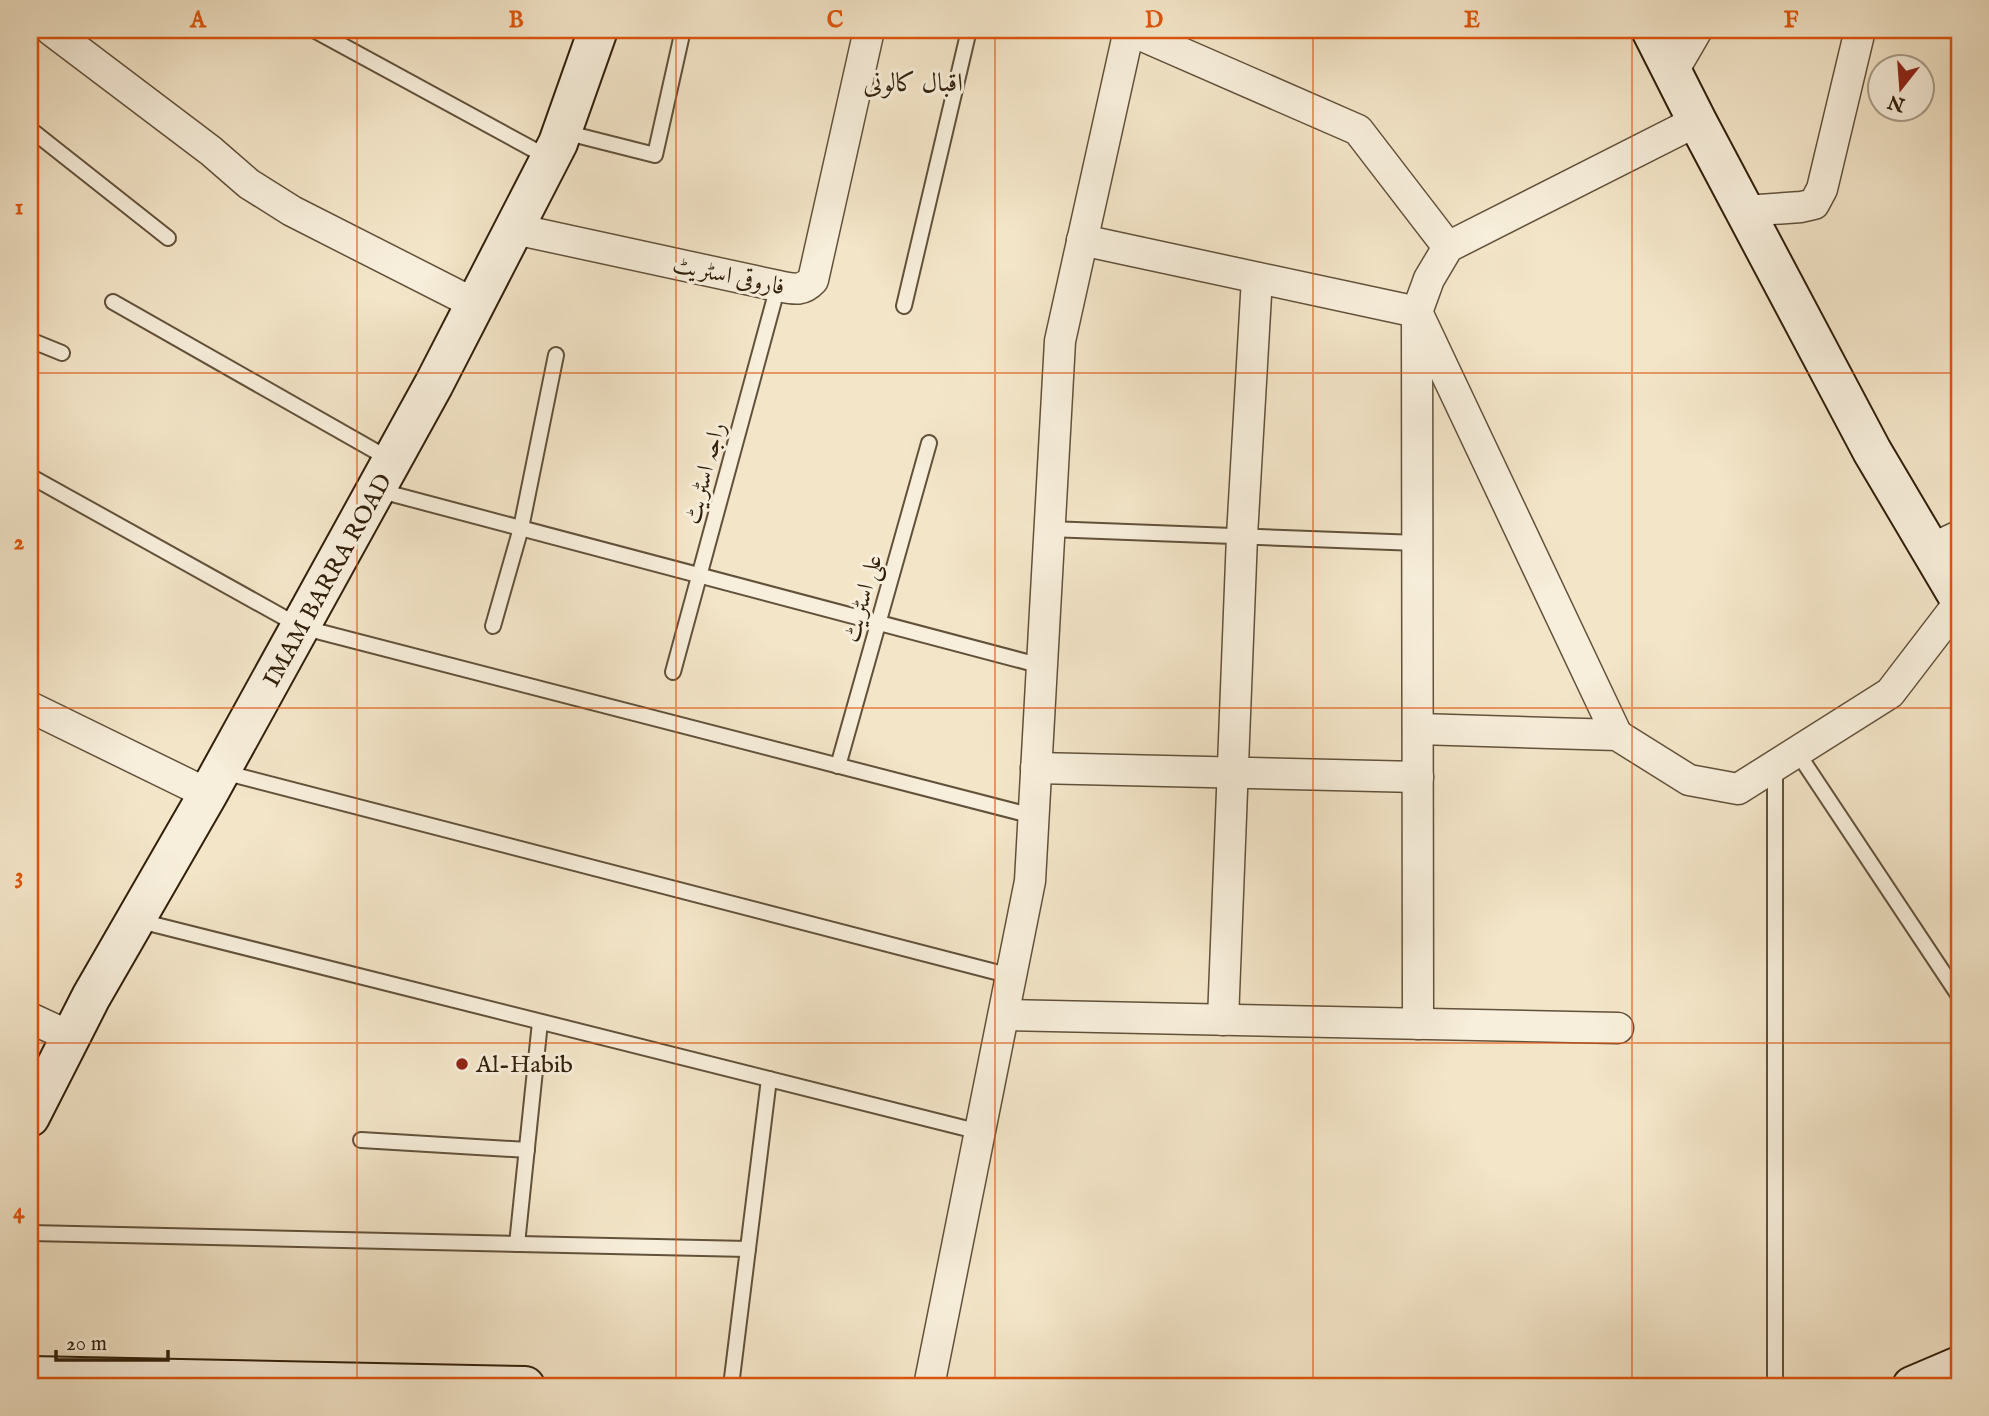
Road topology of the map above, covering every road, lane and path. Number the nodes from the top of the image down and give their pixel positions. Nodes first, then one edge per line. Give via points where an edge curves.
1 (51, 30) edge
2 (314, 30) edge
3 (597, 30) edge
4 (683, 30) edge
5 (869, 30) edge
6 (969, 30) edge
7 (1129, 30) edge
8 (1651, 30) edge
9 (1697, 30) edge
10 (1860, 30) edge
11 (1672, 72) junction
12 (1697, 121) junction
13 (30, 129) edge
14 (556, 145) junction
15 (1745, 211) junction
16 (515, 229) junction
17 (169, 238) dead end
18 (1082, 240) junction
19 (1448, 247) junction
20 (1257, 278) junction
21 (778, 286) junction
22 (113, 302) dead end
23 (475, 304) junction
24 (904, 306) dead end
25 (1418, 312) junction
26 (30, 340) edge
27 (62, 353) dead end
28 (556, 355) dead end
29 (929, 443) dead end
30 (384, 475) junction
31 (30, 476) edge
32 (521, 528) junction
33 (1049, 528) junction
34 (1242, 536) junction
35 (1945, 542) edge
36 (1418, 543) junction
37 (699, 575) junction
38 (1959, 600) edge
39 (878, 623) junction
40 (301, 626) junction
41 (493, 626) dead end
42 (1042, 666) junction
43 (673, 671) dead end
44 (30, 707) edge
45 (1418, 729) junction
46 (1617, 735) junction
47 (1786, 760) junction
48 (838, 766) junction
49 (1036, 768) junction
50 (1233, 772) junction
51 (1418, 776) junction
52 (215, 783) junction
53 (1033, 816) junction
54 (135, 920) junction
55 (1012, 976) junction
56 (1959, 996) edge
57 (1004, 1015) junction
58 (30, 1018) edge
59 (1223, 1020) junction
60 (540, 1021) junction
61 (1418, 1024) junction
62 (1618, 1028) dead end
63 (71, 1037) junction
64 (768, 1079) junction
65 (30, 1117) edge
66 (980, 1132) junction
67 (361, 1140) dead end
68 (527, 1150) junction
69 (30, 1233) edge
70 (517, 1244) junction
71 (748, 1249) junction
72 (1959, 1366) edge
73 (30, 1376) edge
74 (355, 1385) edge
75 (524, 1386) edge
76 (732, 1386) edge
77 (929, 1386) edge
78 (1775, 1386) edge
79 (1912, 1386) edge

1 - 23 street via 211,150 248,184
2 - 14 lane
3 - 14 street, IMAM BARRA ROAD
4 - 14 lane via 655,155
5 - 21 street, فاروقی اسٹریٹ via 813,280 796,290
6 - 24 lane
7 - 18 street
7 - 19 street via 1358,130
8 - 11 street
9 - 11 street
10 - 15 street via 1822,189 1814,204
11 - 12 street
12 - 15 street
12 - 19 street
13 - 17 lane
14 - 16 street, IMAM BARRA ROAD
15 - 35 street via 1872,451
16 - 21 street, فاروقی اسٹریٹ
16 - 23 street, IMAM BARRA ROAD
18 - 20 street
18 - 33 street via 1060,341
19 - 25 street via 1429,279
20 - 25 street
20 - 34 street
21 - 37 lane, راجہ اسٹریٹ
22 - 30 lane
23 - 30 street, IMAM BARRA ROAD
25 - 36 street
25 - 46 street
26 - 27 lane
28 - 32 lane
29 - 39 lane, علی اسٹریٹ
30 - 32 lane
30 - 40 street, IMAM BARRA ROAD
31 - 40 lane
32 - 37 lane
32 - 41 lane
33 - 34 lane
33 - 42 street
34 - 36 lane
34 - 50 street
35 - 38 street
36 - 45 street
37 - 39 lane
37 - 43 lane, راجہ اسٹریٹ
38 - 47 street via 1890,693
39 - 42 lane
39 - 48 lane, علی اسٹریٹ
40 - 48 lane
40 - 52 street, IMAM BARRA ROAD
42 - 49 street
44 - 52 street
45 - 46 street
45 - 51 street
46 - 47 street via 1689,780 1738,789
47 - 56 lane
47 - 78 lane
48 - 53 lane
49 - 50 street
49 - 53 street
50 - 51 street
50 - 59 street
51 - 61 street
52 - 54 street, IMAM BARRA ROAD
52 - 55 lane
53 - 55 street via 1030,881
54 - 60 lane
54 - 63 street, IMAM BARRA ROAD
55 - 57 street
57 - 59 street
57 - 66 street
58 - 63 street
59 - 61 street
60 - 64 lane
60 - 68 lane
61 - 62 street
63 - 65 street, IMAM BARRA ROAD
64 - 66 lane
64 - 71 lane
66 - 77 street
67 - 68 lane
68 - 70 lane
69 - 70 lane
70 - 71 lane
71 - 76 lane
72 - 79 street
73 - 74 street
74 - 75 street

